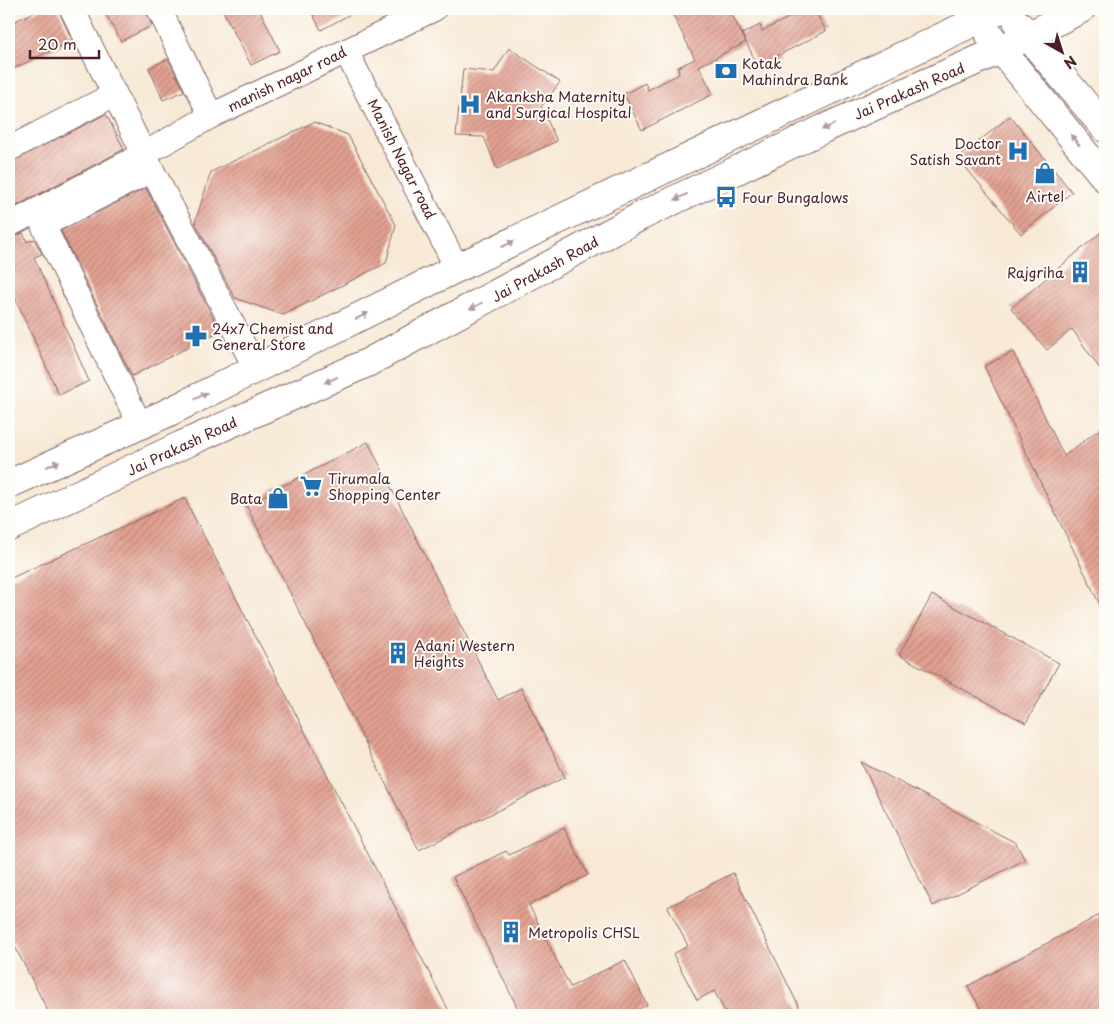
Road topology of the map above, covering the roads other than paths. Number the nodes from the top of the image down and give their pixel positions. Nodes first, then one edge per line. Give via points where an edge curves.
1 (72, 9) edge
2 (159, 9) edge
3 (434, 9) edge
4 (1007, 9) edge
5 (1081, 9) edge
6 (983, 13) edge
7 (1027, 37) junction
8 (1000, 50) junction
9 (346, 51) junction
10 (115, 94) junction
11 (211, 116) junction
12 (1105, 128) edge
13 (9, 149) edge
14 (139, 161) junction
15 (1105, 178) edge
16 (64, 192) junction
17 (9, 215) edge
18 (9, 225) edge
19 (457, 268) junction
20 (256, 369) junction
21 (140, 425) junction
22 (9, 484) edge
23 (9, 527) edge

1 - 10 street
2 - 11 street
3 - 9 street, manish nagar road
4 - 7 main road
5 - 7 main road, Jai Prakash Road
6 - 8 main road
19 -> 6 main road
7 - 8 main road, Jai Prakash Road
7 - 12 main road
15 -> 8 main road
8 -> 23 main road, Jai Prakash Road via 641,216 367,363
9 - 11 street, manish nagar road
9 - 19 street, Manish Nagar road
10 - 13 street
10 - 14 street
11 - 14 street, manish nagar road
14 - 16 street
14 - 20 street
14 - 21 street via 43,225
16 - 17 street
16 - 18 street
20 -> 19 main road
21 -> 20 main road
22 -> 21 main road

